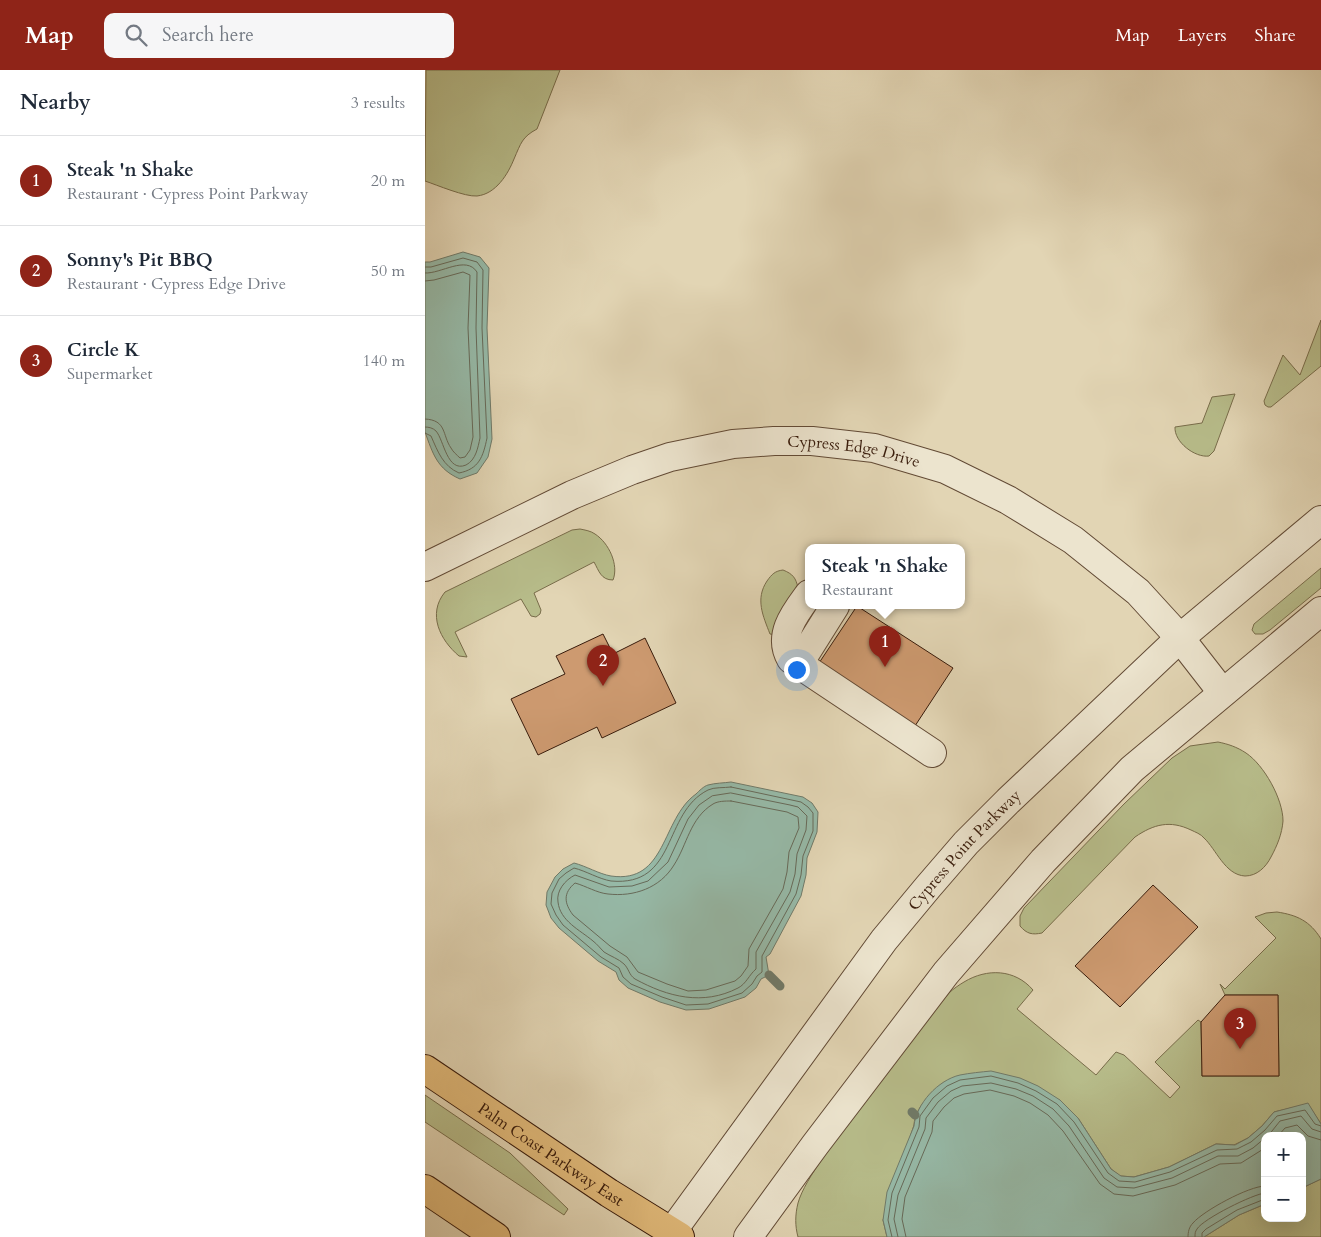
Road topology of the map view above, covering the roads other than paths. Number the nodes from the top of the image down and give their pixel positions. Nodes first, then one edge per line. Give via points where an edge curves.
1 (1321, 520) edge
2 (425, 567) edge
3 (805, 601) edge
4 (833, 609) edge
5 (1321, 611) edge
6 (1180, 638) junction
7 (798, 665) junction
8 (1222, 692) junction
9 (932, 753) dead end
10 (425, 1069) edge
11 (425, 1189) edge
12 (673, 1235) edge
13 (496, 1237) edge
14 (748, 1237) edge

1 - 6 street, Cypress Point Parkway
2 - 6 street, Cypress Edge Drive via 572,496 670,457 733,444 812,441 875,448 945,469 1009,500 1073,540 1138,592
3 - 7 street via 786,633 787,652
4 - 7 street
5 - 8 street
6 - 8 street, Cypress Edge Drive
6 - 12 street, Cypress Point Parkway via 1008,801 927,887 884,940
7 - 9 street
8 - 14 street via 1132,769 1043,861 946,973
10 - 12 main road, Palm Coast Parkway East
11 - 13 main road

